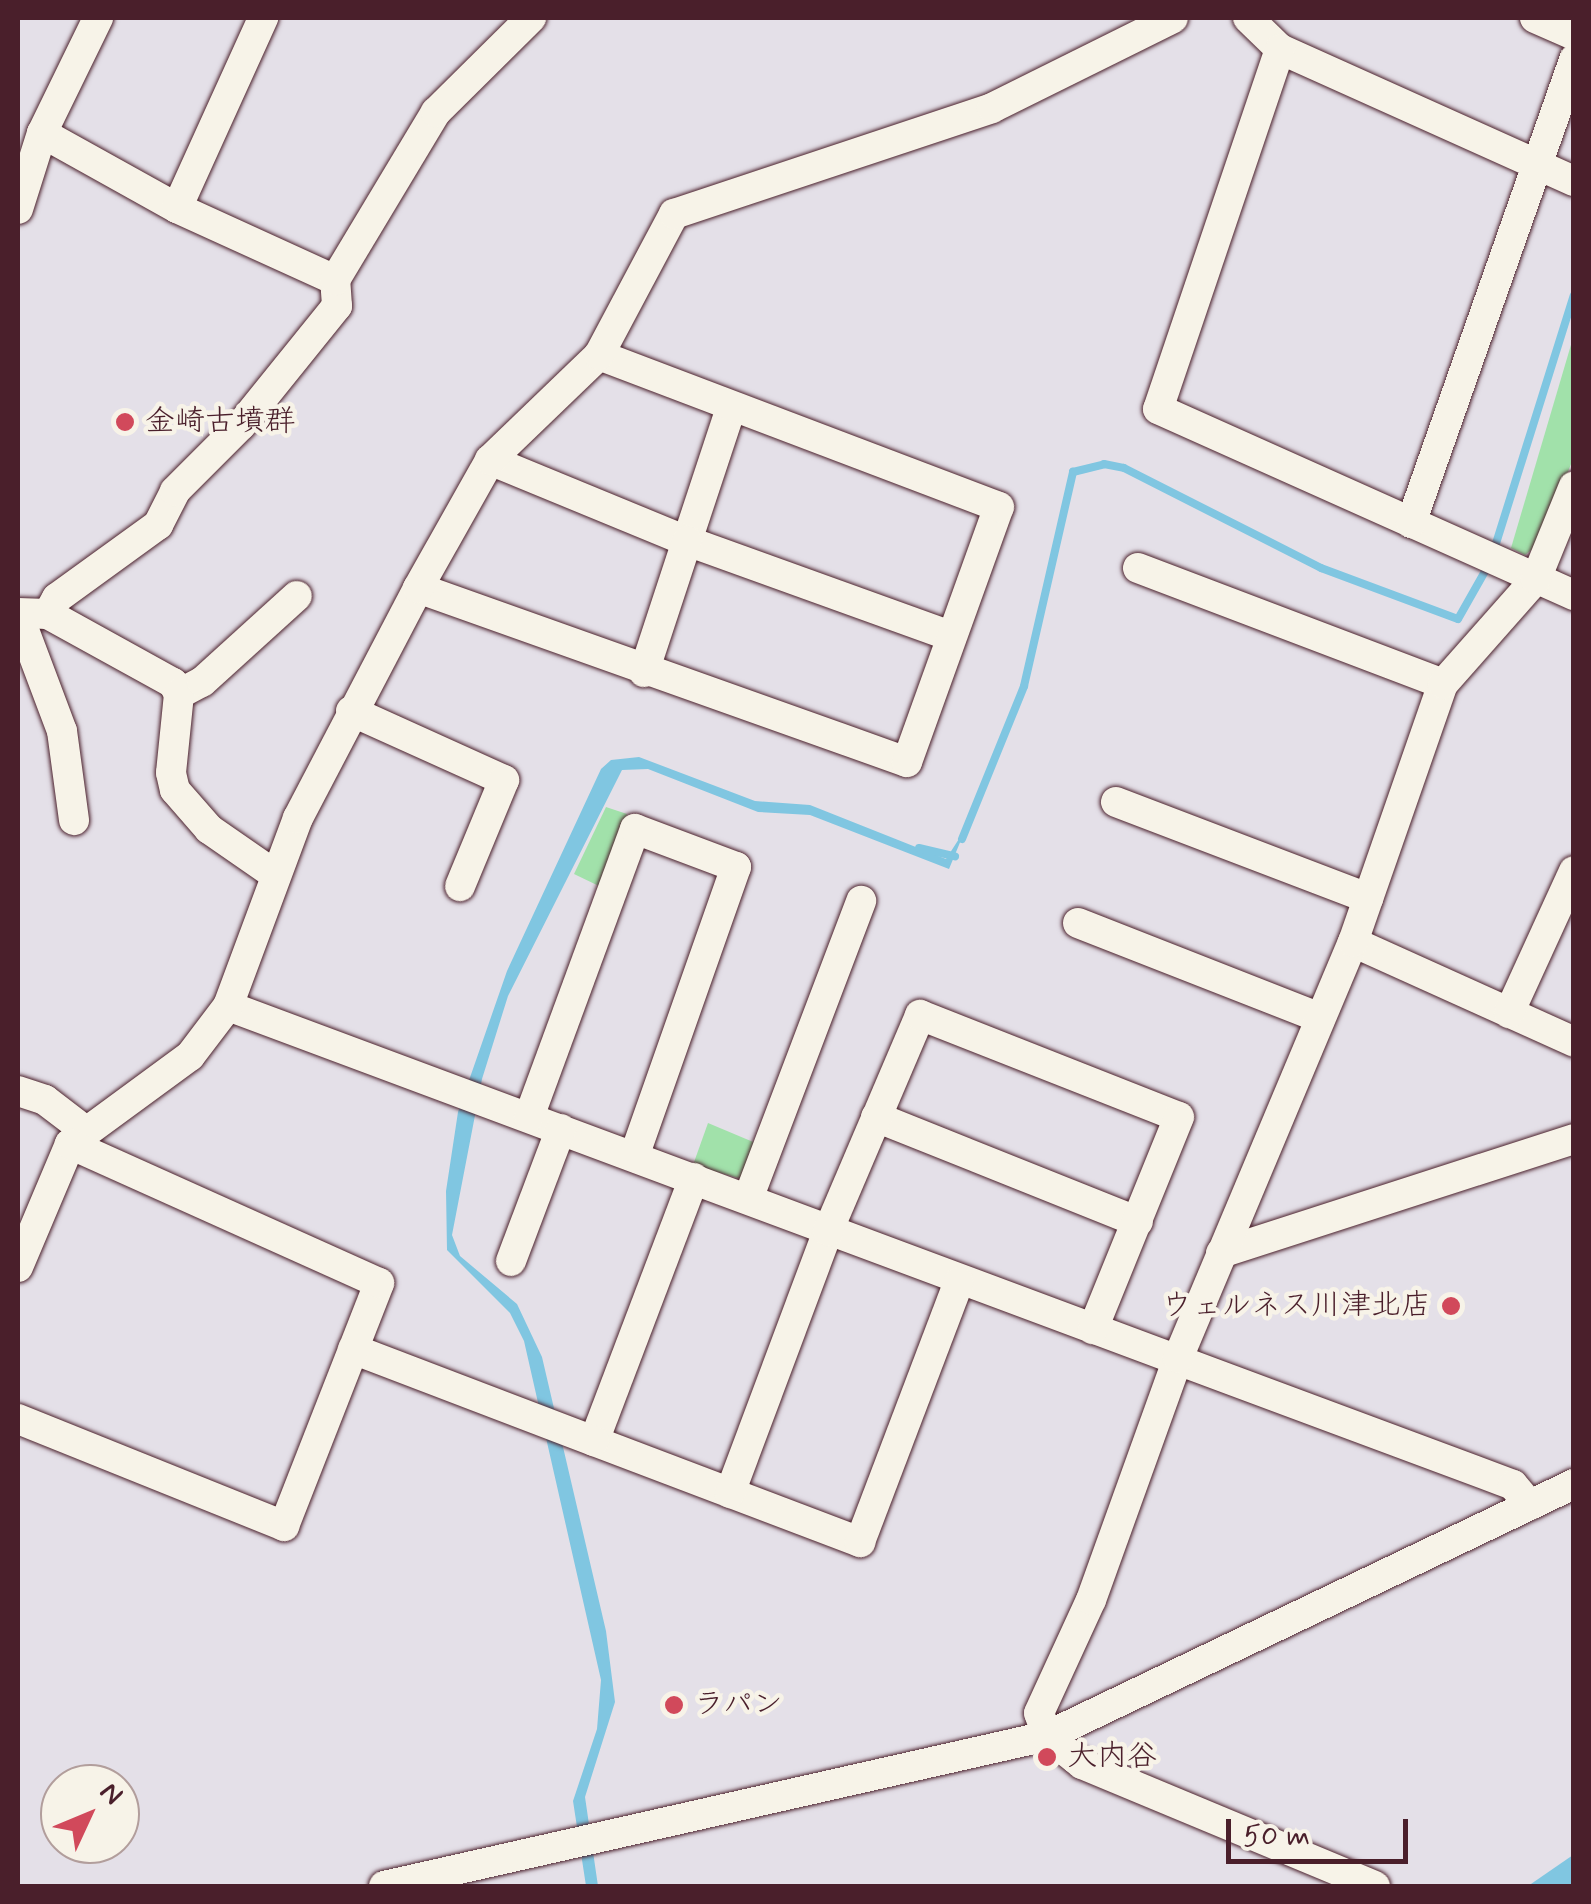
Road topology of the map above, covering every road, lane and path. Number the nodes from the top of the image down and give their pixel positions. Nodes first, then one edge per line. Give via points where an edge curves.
1 (98, 18) edge
2 (264, 18) edge
3 (531, 18) edge
4 (1173, 18) edge
5 (1248, 18) edge
6 (1535, 18) edge
7 (1574, 35) edge
8 (1280, 50) junction
9 (1574, 59) edge
10 (42, 133) junction
11 (1534, 163) junction
12 (1574, 180) edge
13 (178, 208) junction
14 (18, 210) edge
15 (335, 280) junction
16 (599, 355) junction
17 (731, 408) junction
18 (490, 460) junction
19 (1574, 486) edge
20 (1411, 523) junction
21 (687, 541) junction
22 (1138, 568) dead end
23 (1536, 579) junction
24 (418, 588) junction
25 (1574, 595) edge
26 (296, 596) dead end
27 (28, 614) edge
28 (951, 636) junction
29 (644, 672) junction
30 (1443, 684) junction
31 (179, 694) junction
32 (351, 711) junction
33 (1116, 802) dead end
34 (74, 820) dead end
35 (1574, 872) edge
36 (274, 874) junction
37 (460, 886) dead end
38 (1368, 898) junction
39 (861, 901) dead end
40 (1078, 923) dead end
41 (1353, 942) junction
42 (228, 1006) junction
43 (1509, 1013) junction
44 (1320, 1018) junction
45 (1574, 1042) edge
46 (18, 1091) edge
47 (528, 1117) junction
48 (876, 1117) junction
49 (561, 1130) junction
50 (76, 1137) junction
51 (1574, 1139) edge
52 (634, 1156) junction
53 (694, 1178) junction
54 (748, 1199) junction
55 (28, 1209) edge
56 (1138, 1222) junction
57 (828, 1231) junction
58 (1221, 1253) junction
59 (511, 1261) dead end
60 (18, 1267) edge
61 (958, 1282) junction
62 (1094, 1328) junction
63 (353, 1349) junction
64 (1178, 1358) junction
65 (18, 1419) edge
66 (594, 1441) junction
67 (1574, 1484) edge
68 (730, 1493) junction
69 (1530, 1505) junction
70 (1047, 1736) junction
71 (384, 1886) edge
72 (1375, 1886) edge

1 - 10 street
2 - 13 street
3 - 15 street via 436,112
4 - 16 street via 992,108 674,214
5 - 8 street
6 - 7 street
8 - 11 street
8 - 20 street via 1158,409
9 - 11 street
10 - 13 street
10 - 14 street
11 - 12 street
11 - 20 street
13 - 15 street
15 - 27 street via 338,306 242,424 174,491 158,525
16 - 17 street
16 - 18 street
17 - 21 street
17 - 28 street via 998,508
18 - 21 street
18 - 24 street
19 - 23 street
20 - 23 street
21 - 28 street
21 - 29 street
22 - 30 street
23 - 25 street
23 - 30 street
24 - 29 street
24 - 32 street
26 - 31 street via 202,682
27 - 31 street via 152,669
27 - 34 street via 62,731
28 - 29 street via 907,762
30 - 38 street
31 - 36 street via 170,772 175,790 209,829
32 - 36 street
32 - 37 street via 504,780
33 - 38 street
35 - 43 street
36 - 42 street
38 - 41 street
39 - 54 street
40 - 44 street
41 - 43 street
41 - 44 street
42 - 47 street
42 - 50 street via 168,1076
43 - 45 street
44 - 58 street
46 - 50 street via 45,1100
47 - 49 street
47 - 52 street via 634,830 736,867
48 - 56 street
48 - 56 street via 920,1015 1179,1116
48 - 57 street
49 - 52 street
49 - 59 street
50 - 55 street
50 - 63 street via 379,1283
51 - 58 street
52 - 53 street
53 - 54 street
53 - 66 street
54 - 57 street
55 - 60 street
56 - 62 street
57 - 61 street
57 - 68 street
58 - 64 street
61 - 62 street
61 - 68 street via 860,1542
62 - 64 street
63 - 65 street via 284,1526
63 - 66 street
64 - 69 street via 1513,1485
64 - 70 street via 1091,1600 1046,1690 1039,1714
66 - 68 street
67 - 69 street
69 - 70 street
70 - 71 street
70 - 72 street via 1082,1764

